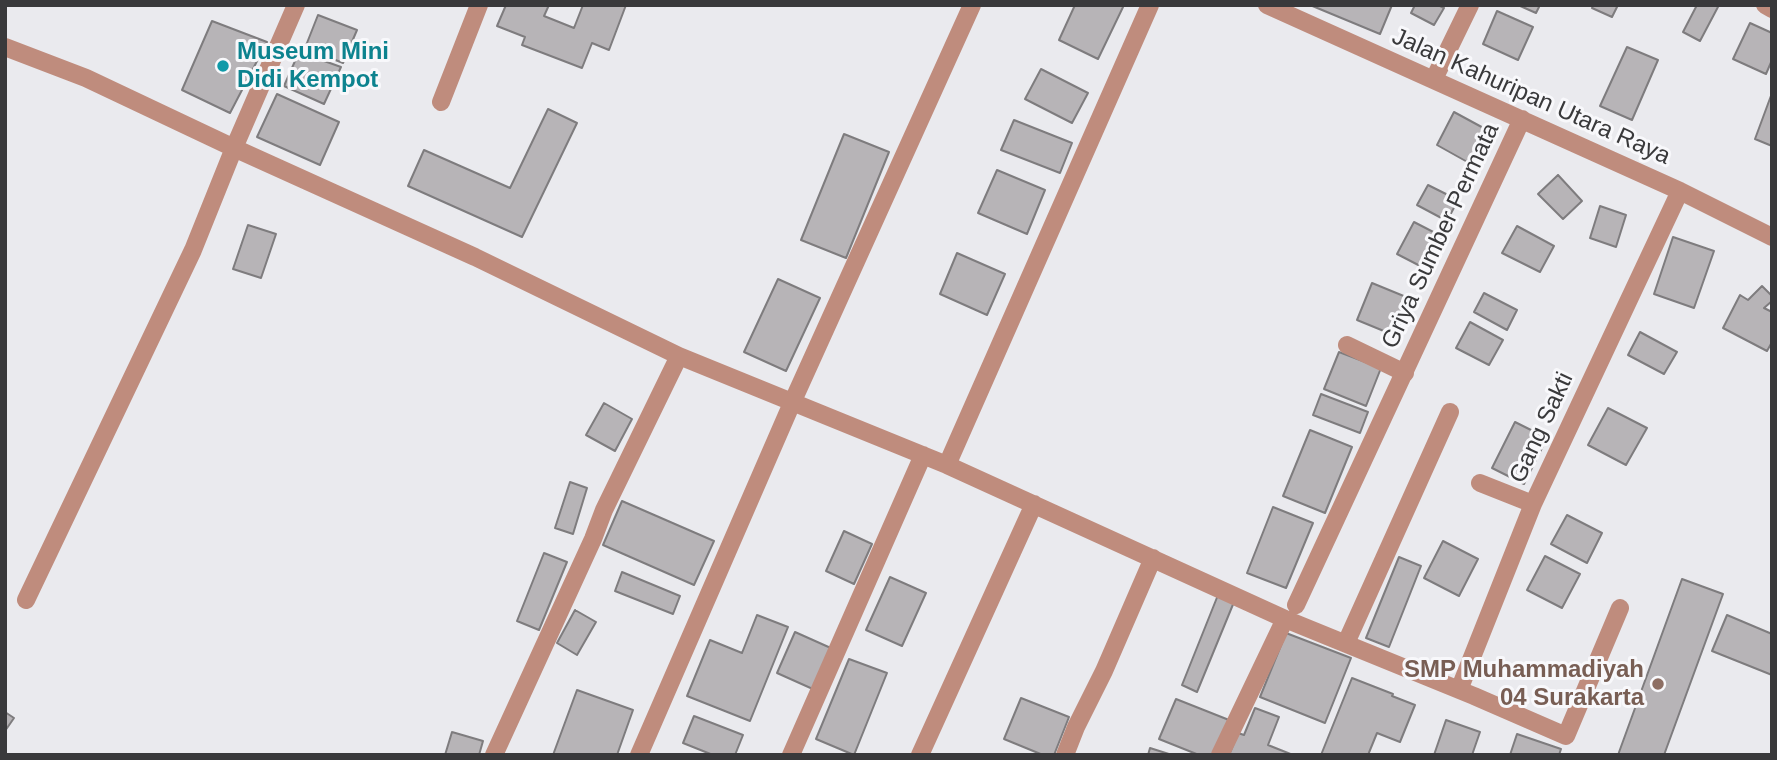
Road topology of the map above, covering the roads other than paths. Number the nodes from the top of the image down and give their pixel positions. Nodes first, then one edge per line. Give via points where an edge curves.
1 (296, 5) edge
2 (479, 5) edge
3 (972, 5) edge
4 (1150, 5) edge
5 (1470, 5) edge
6 (1765, 5) edge
7 (1279, 7) edge
8 (1772, 9) edge
9 (5, 47) edge
10 (1434, 79) junction
11 (441, 102) dead end
12 (1522, 119) junction
13 (234, 148) junction
14 (1680, 191) junction
15 (1772, 237) edge
16 (1347, 345) dead end
17 (679, 356) junction
18 (1405, 373) junction
19 (792, 403) junction
20 (1450, 412) dead end
21 (923, 455) junction
22 (947, 465) junction
23 (1480, 483) dead end
24 (1533, 504) junction
25 (1034, 505) junction
26 (1153, 558) junction
27 (26, 600) dead end
28 (1620, 608) dead end
29 (1291, 612) junction
30 (1346, 643) junction
31 (1459, 690) junction
32 (494, 755) edge
33 (639, 755) edge
34 (791, 755) edge
35 (920, 755) edge
36 (1065, 755) edge
37 (1220, 755) edge

1 - 13 street
2 - 11 street
3 - 19 street
4 - 22 street
5 - 10 street
6 - 8 street
7 - 10 street, Jalan Kahuripan Utara Raya
9 - 13 street via 86,78
10 - 12 street, Jalan Kahuripan Utara Raya
12 - 14 street, Jalan Kahuripan Utara Raya
12 - 18 street, Griya Sumber Permata
13 - 17 street
13 - 27 street via 163,316
14 - 15 street, Jalan Kahuripan Utara Raya
14 - 24 street, Gang Sakti
16 - 18 street, Griya Sumber Permata
17 - 19 street
17 - 32 street
18 - 29 street, Griya Sumber Permata
19 - 21 street
19 - 33 street
20 - 30 street
21 - 22 street
21 - 34 street
22 - 25 street
23 - 24 street
24 - 31 street, Gang Sakti
25 - 26 street
25 - 35 street
26 - 29 street
26 - 36 street
28 - 31 street via 1566,736
29 - 30 street
29 - 37 street, Griya Sumber Permata
30 - 31 street

